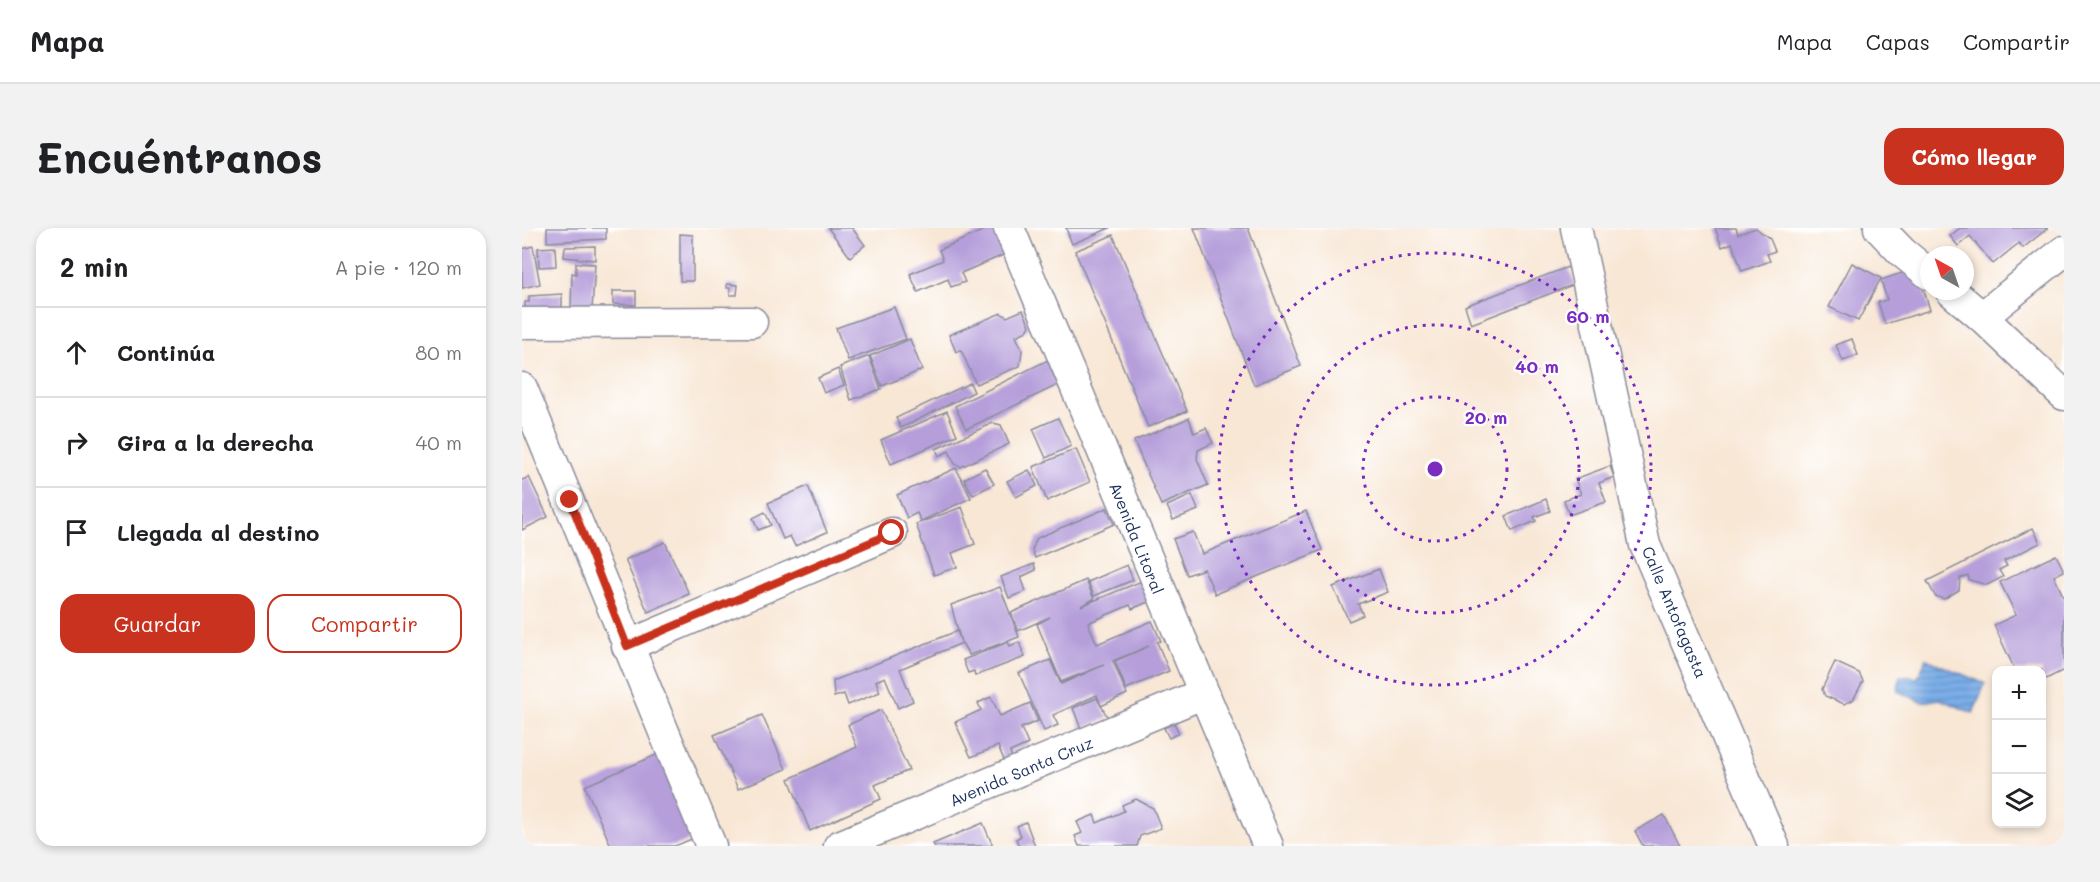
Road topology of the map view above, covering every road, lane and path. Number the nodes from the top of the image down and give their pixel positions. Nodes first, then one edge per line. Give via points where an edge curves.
1 (1009, 228) edge
2 (1576, 228) edge
3 (1879, 228) edge
4 (2064, 251) edge
5 (1920, 267) edge
6 (1962, 300) edge
7 (1982, 316) junction
8 (753, 322) dead end
9 (522, 323) edge
10 (522, 388) edge
11 (2064, 395) edge
12 (892, 533) dead end
13 (627, 646) junction
14 (1202, 694) junction
15 (886, 838) edge
16 (711, 846) edge
17 (839, 846) edge
18 (1268, 846) edge
19 (1774, 846) edge

1 - 14 street, Avenida Litoral
2 - 19 street, Calle Antofagasta via 1646,545
3 - 5 street
4 - 7 street
6 - 7 street
7 - 11 street
8 - 9 street
10 - 13 street
12 - 13 street
13 - 16 street
14 - 15 street, Avenida Santa Cruz
14 - 18 street, Avenida Litoral
15 - 17 street, Avenida Santa Cruz

